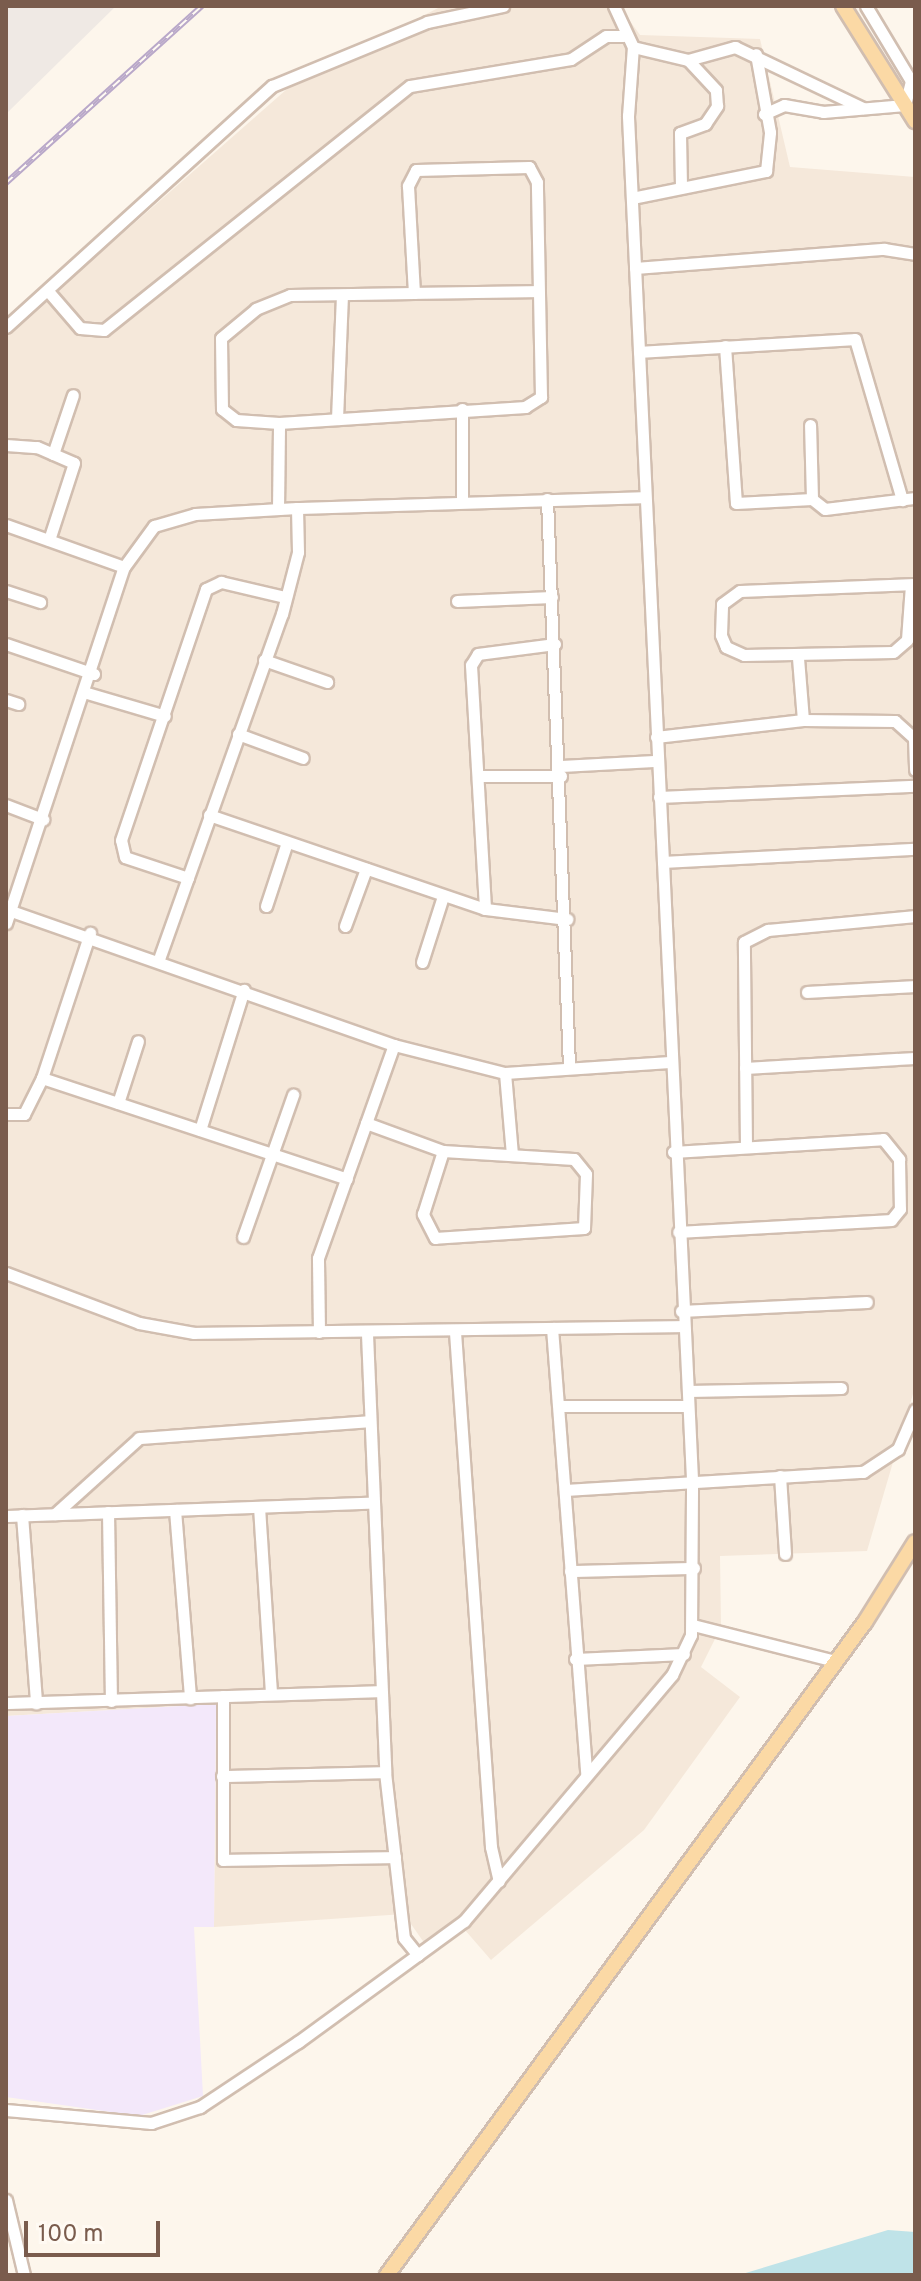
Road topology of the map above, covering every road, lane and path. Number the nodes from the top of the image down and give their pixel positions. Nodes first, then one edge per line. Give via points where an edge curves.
1 (503, 6) edge
2 (614, 6) edge
3 (843, 6) edge
4 (866, 6) edge
5 (623, 36) junction
6 (633, 47) junction
7 (756, 54) junction
8 (688, 60) junction
9 (905, 105) junction
10 (863, 108) junction
11 (764, 114) junction
12 (915, 121) edge
13 (681, 186) junction
14 (632, 198) junction
15 (915, 254) edge
16 (635, 268) junction
17 (48, 291) junction
18 (538, 291) junction
19 (414, 293) junction
20 (342, 296) junction
21 (6, 327) edge
22 (725, 346) junction
23 (639, 352) junction
24 (73, 395) dead end
25 (462, 409) junction
26 (337, 419) junction
27 (279, 423) junction
28 (810, 425) dead end
29 (6, 445) edge
30 (53, 454) junction
31 (644, 497) junction
32 (915, 498) edge
33 (547, 499) junction
34 (812, 499) junction
35 (902, 500) junction
36 (462, 502) junction
37 (297, 508) junction
38 (278, 509) junction
39 (6, 525) edge
40 (49, 540) junction
41 (124, 567) junction
42 (913, 585) edge
43 (6, 591) edge
44 (285, 597) junction
45 (552, 597) junction
46 (457, 601) dead end
47 (40, 602) dead end
48 (6, 644) edge
49 (555, 644) junction
50 (798, 658) junction
51 (264, 660) junction
52 (94, 674) junction
53 (327, 682) dead end
54 (87, 693) junction
55 (165, 716) junction
56 (803, 720) junction
57 (238, 734) junction
58 (656, 737) junction
59 (303, 758) dead end
60 (654, 761) junction
61 (915, 770) edge
62 (561, 771) junction
63 (478, 776) junction
64 (915, 786) edge
65 (659, 797) junction
66 (6, 805) edge
67 (209, 815) junction
68 (43, 819) junction
69 (287, 842) junction
70 (915, 849) edge
71 (663, 862) junction
72 (366, 869) junction
73 (188, 878) junction
74 (443, 896) junction
75 (266, 906) dead end
76 (485, 909) junction
77 (11, 911) junction
78 (915, 916) edge
79 (567, 919) junction
80 (6, 923) edge
81 (345, 926) dead end
82 (90, 933) junction
83 (159, 959) junction
84 (422, 962) dead end
85 (915, 986) edge
86 (244, 990) junction
87 (807, 992) dead end
88 (138, 1041) dead end
89 (394, 1045) junction
90 (915, 1058) edge
91 (670, 1062) junction
92 (569, 1067) junction
93 (745, 1068) junction
94 (505, 1073) junction
95 (42, 1078) junction
96 (293, 1095) dead end
97 (118, 1103) junction
98 (6, 1114) edge
99 (366, 1123) junction
100 (200, 1130) junction
101 (746, 1147) junction
102 (443, 1151) junction
103 (673, 1152) junction
104 (271, 1154) junction
105 (512, 1154) junction
106 (347, 1179) junction
107 (678, 1232) junction
108 (243, 1237) dead end
109 (6, 1273) edge
110 (867, 1302) dead end
111 (681, 1311) junction
112 (683, 1326) junction
113 (552, 1328) junction
114 (319, 1332) junction
115 (455, 1332) junction
116 (367, 1334) junction
117 (841, 1388) dead end
118 (688, 1391) junction
119 (560, 1406) junction
120 (687, 1406) junction
121 (915, 1410) edge
122 (369, 1421) junction
123 (780, 1476) junction
124 (692, 1479) junction
125 (565, 1490) junction
126 (369, 1503) junction
127 (259, 1507) junction
128 (175, 1510) junction
129 (108, 1512) junction
130 (55, 1514) junction
131 (22, 1515) junction
132 (6, 1516) edge
133 (915, 1542) edge
134 (785, 1554) dead end
135 (694, 1568) junction
136 (570, 1571) junction
137 (693, 1625) junction
138 (684, 1654) junction
139 (575, 1659) junction
140 (835, 1661) junction
141 (379, 1691) junction
142 (271, 1694) junction
143 (223, 1696) junction
144 (190, 1698) junction
145 (111, 1701) junction
146 (6, 1703) edge
147 (36, 1703) junction
148 (385, 1772) junction
149 (586, 1774) junction
150 (222, 1776) junction
151 (395, 1857) junction
152 (499, 1881) junction
153 (418, 1955) junction
154 (6, 2110) edge
155 (6, 2200) edge
156 (24, 2275) edge
157 (387, 2275) edge

1 - 17 street via 427,22 272,86
2 - 5 street
3 - 9 main road
4 - 9 street via 911,81
5 - 6 street
5 - 17 street via 606,36 571,59 410,86 104,330 80,328
6 - 8 street
6 - 14 street via 627,81
7 - 8 street via 735,47
7 - 10 street
7 - 11 street
8 - 13 street via 716,90 717,106 705,124 680,133
9 - 10 street
9 - 12 main road
10 - 11 street via 784,105
11 - 13 street via 772,157 766,171
13 - 14 street
14 - 16 street
15 - 16 street via 884,249
16 - 23 street
17 - 21 street
18 - 19 street
18 - 19 street via 537,182 519,163 416,170 408,186
18 - 25 street via 541,397 525,407
19 - 20 street
20 - 26 street
20 - 27 street via 269,302 221,338 222,409 236,420
22 - 23 street
22 - 34 street via 736,503
22 - 35 street via 855,339
23 - 31 street
24 - 30 street
25 - 26 street
25 - 36 street
26 - 27 street
27 - 38 street
28 - 34 street
29 - 30 street
30 - 40 street via 74,463
31 - 33 street
31 - 58 street
32 - 35 street
33 - 36 street
33 - 45 street
34 - 35 street via 825,509
36 - 37 street
37 - 38 street
37 - 44 street via 298,552
38 - 41 street via 195,514 154,526
39 - 40 street
40 - 41 street
41 - 52 street
42 - 50 street via 907,640 900,648
42 - 50 street via 728,595 726,647
43 - 47 street
44 - 51 street
44 - 55 street via 221,582 206,589
45 - 46 street
45 - 49 street
48 - 52 street
49 - 62 street
49 - 63 street via 474,660
50 - 56 street
51 - 53 street
51 - 57 street
52 - 54 street
54 - 55 street
54 - 68 street
55 - 73 street via 121,847 125,857
56 - 58 street
56 - 61 street via 909,726
57 - 59 street
57 - 67 street
58 - 60 street
60 - 62 street
60 - 65 street
62 - 63 street
62 - 79 street
63 - 76 street
64 - 65 street
65 - 71 street
66 - 68 street
67 - 69 street
67 - 73 street
68 - 77 street
69 - 72 street
69 - 75 street
70 - 71 street
71 - 91 street
72 - 74 street
72 - 81 street
73 - 83 street
74 - 76 street
74 - 84 street
76 - 79 street
77 - 80 street
77 - 82 street
78 - 93 street via 753,933 739,952
79 - 92 street
82 - 83 street
82 - 95 street
83 - 86 street
85 - 87 street
86 - 89 street
86 - 100 street
88 - 97 street
89 - 94 street
89 - 99 street
90 - 93 street
91 - 92 street
91 - 103 street
92 - 94 street
93 - 101 street
94 - 105 street
95 - 97 street
95 - 98 street via 24,1114
96 - 104 street
97 - 100 street
99 - 102 street
99 - 106 street
100 - 104 street
101 - 103 street
101 - 107 street via 883,1139 897,1148 900,1209 882,1223
102 - 105 street
102 - 105 street via 423,1214 435,1238 584,1228 588,1189 581,1164
103 - 107 street
104 - 106 street
104 - 108 street
106 - 114 street via 318,1258
107 - 111 street
109 - 114 street via 139,1323 236,1335
110 - 111 street
111 - 112 street
112 - 113 street
112 - 118 street
113 - 115 street
113 - 119 street
114 - 116 street
115 - 116 street
115 - 152 street via 491,1847
116 - 122 street
117 - 118 street
118 - 120 street
119 - 120 street
119 - 125 street
120 - 124 street
121 - 123 street via 905,1439 883,1465
122 - 126 street
122 - 130 street via 139,1438
123 - 124 street
123 - 134 street
124 - 125 street
124 - 135 street
125 - 136 street
126 - 127 street
126 - 141 street
127 - 128 street
127 - 142 street
128 - 129 street
128 - 144 street
129 - 130 street
129 - 145 street
130 - 131 street
131 - 132 street
131 - 147 street
133 - 140 main road
135 - 136 street
135 - 137 street
136 - 139 street
137 - 138 street
137 - 140 street
138 - 139 street
138 - 149 street
139 - 149 street
140 - 157 main road
141 - 142 street
141 - 148 street
142 - 143 street
143 - 144 street
143 - 150 street
144 - 145 street
145 - 147 street
146 - 147 street
148 - 150 street
148 - 151 street
149 - 152 street
150 - 151 street via 220,1854 227,1862
151 - 153 street via 404,1938
152 - 153 street via 451,1934
153 - 154 street via 226,2092 174,2117 133,2125
155 - 156 street

